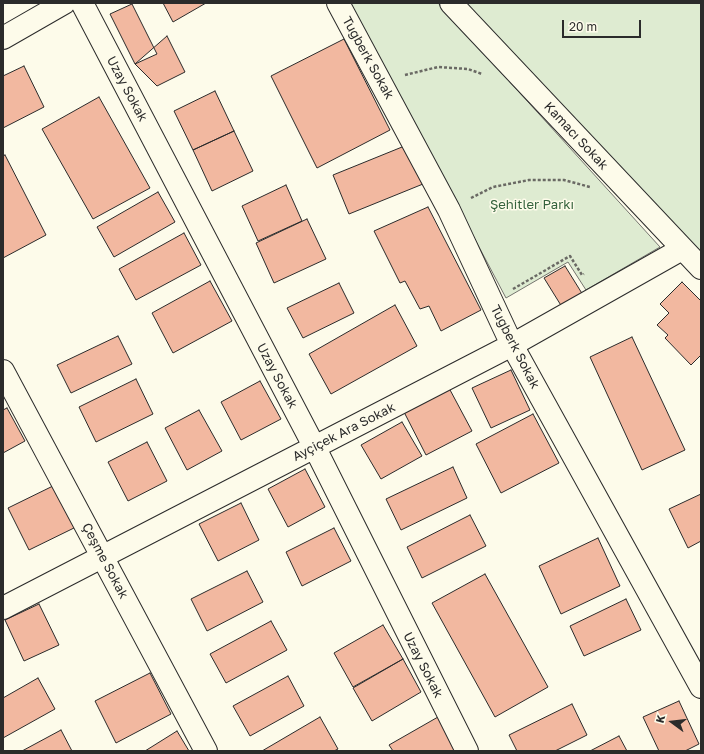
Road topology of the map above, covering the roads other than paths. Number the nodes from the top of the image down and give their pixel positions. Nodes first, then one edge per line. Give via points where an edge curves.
1 (64, 3) edge
2 (82, 3) edge
3 (338, 3) edge
4 (451, 3) edge
5 (3, 38) edge
6 (682, 249) junction
7 (701, 268) edge
8 (512, 345) junction
9 (3, 371) edge
10 (315, 448) junction
11 (103, 556) junction
12 (3, 608) edge
13 (701, 686) edge
14 (206, 751) edge
15 (467, 751) edge

1 - 5 street
2 - 10 street, Uzay Sokak
3 - 8 street, Tuğberk Sokak via 449,210
4 - 6 street, Kamacı Sokak
6 - 7 street, Kamacı Sokak
6 - 8 street, Ayçiçek Ara Sokak
8 - 10 street, Ayçiçek Ara Sokak
8 - 13 street, Tuğberk Sokak
9 - 11 street, Çeşme Sokak
10 - 11 street, Ayçiçek Ara Sokak
10 - 15 street, Uzay Sokak
11 - 12 street, Ayçiçek Ara Sokak
11 - 14 street, Çeşme Sokak

